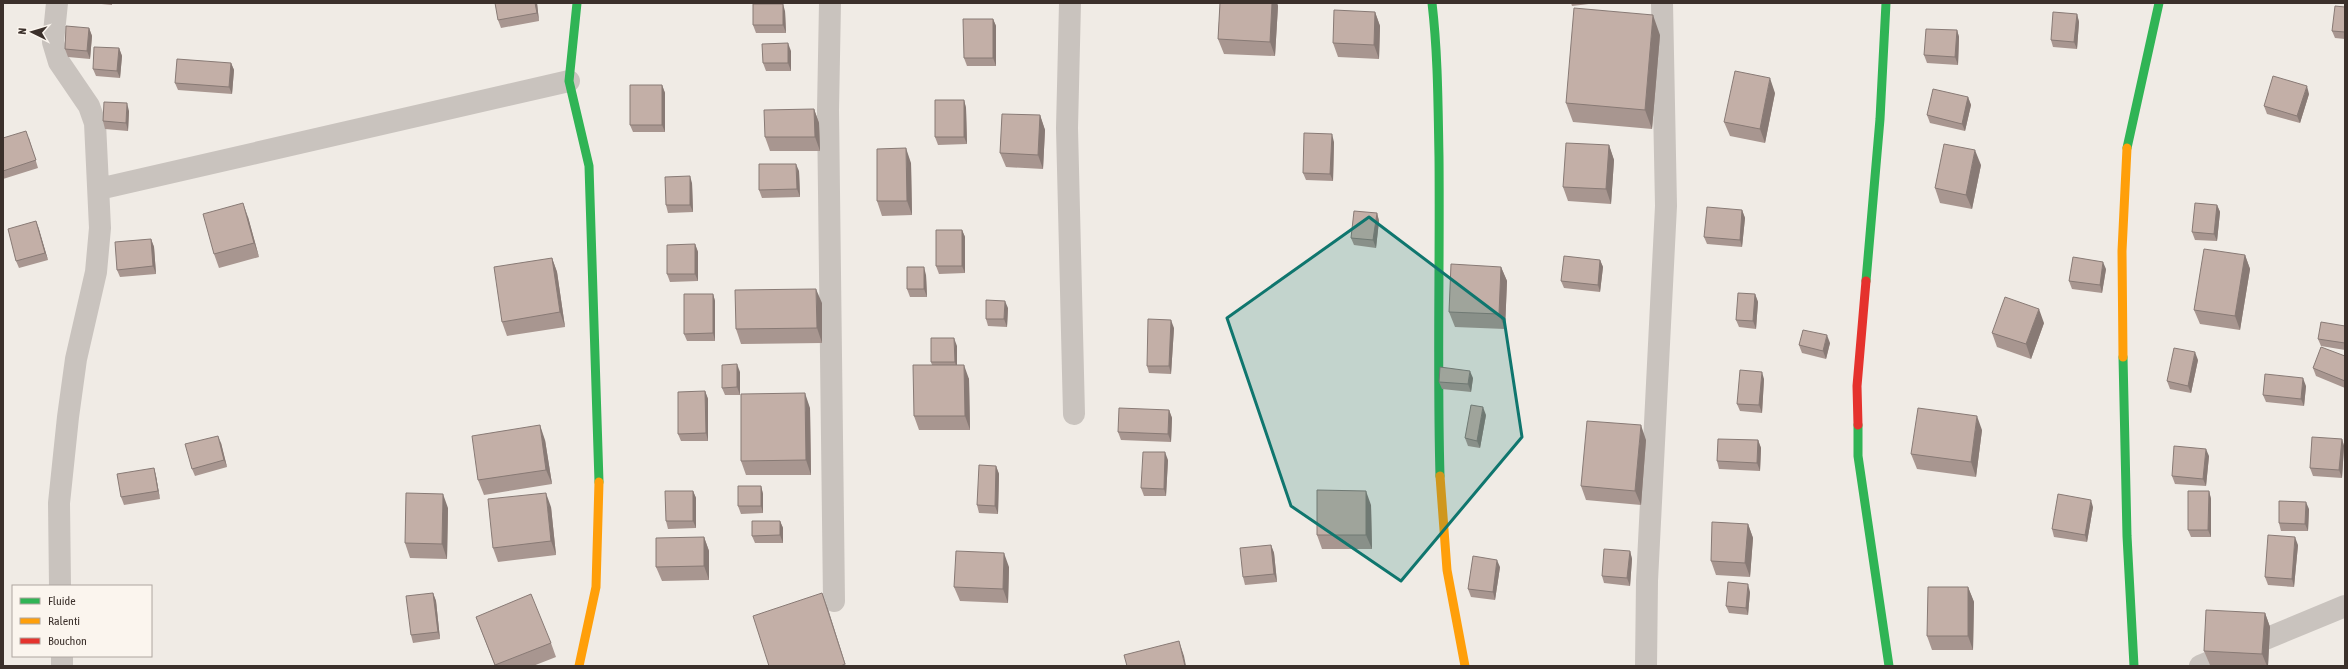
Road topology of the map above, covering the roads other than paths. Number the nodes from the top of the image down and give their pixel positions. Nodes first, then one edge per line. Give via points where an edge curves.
1 (57, 3) edge
2 (577, 3) edge
3 (830, 3) edge
4 (1070, 3) edge
5 (1432, 3) edge
6 (1662, 3) edge
7 (1886, 3) edge
8 (2159, 3) edge
9 (569, 81) junction
10 (99, 189) junction
11 (1074, 414) dead end
12 (60, 585) edge
13 (834, 601) dead end
14 (2345, 606) edge
15 (579, 666) edge
16 (1465, 666) edge
17 (1646, 666) edge
18 (1889, 666) edge
19 (2134, 666) edge
20 (2200, 666) edge

1 - 10 street via 53,42 59,62 89,106 95,123
2 - 9 street
3 - 13 street via 828,110
4 - 11 street via 1067,128
5 - 16 street via 1438,115 1438,410 1442,518 1447,570
6 - 17 street via 1666,206 1647,581
7 - 18 street via 1880,119 1857,386 1858,456
8 - 19 street via 2155,33 2132,113 2126,167 2122,315 2127,576
9 - 10 street
9 - 15 street via 589,166 600,463 596,587
10 - 12 street via 100,228 96,272 76,359 59,503
14 - 20 street

